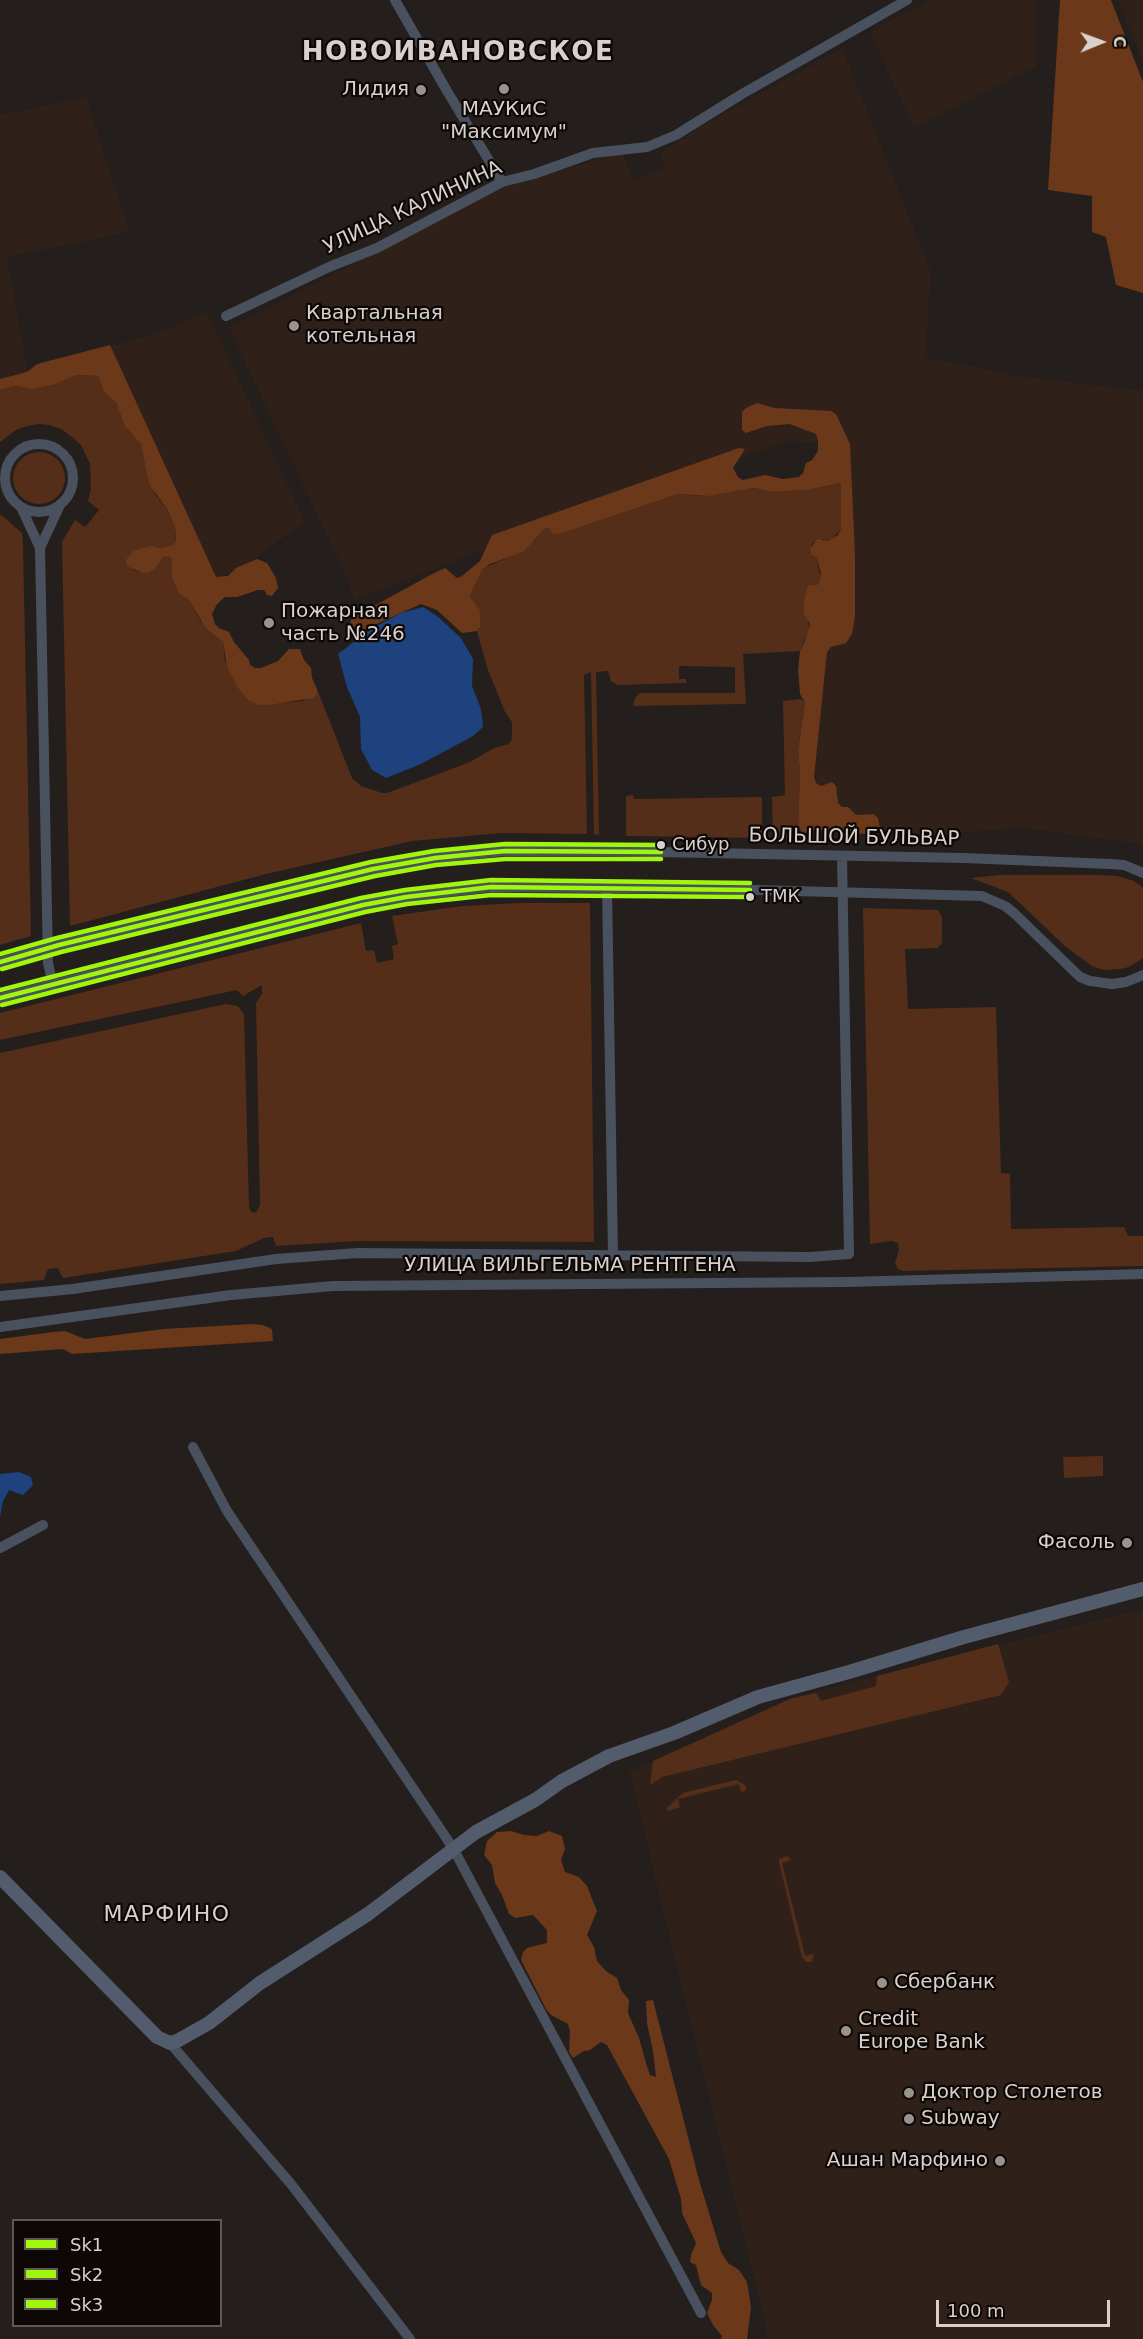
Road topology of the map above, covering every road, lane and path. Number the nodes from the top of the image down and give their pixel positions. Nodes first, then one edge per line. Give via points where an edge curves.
1 (395, 0) edge
2 (907, 0) edge
3 (502, 182) junction
4 (226, 316) dead end
5 (4, 465) edge
6 (0, 492) edge
7 (17, 504) junction
8 (61, 505) junction
9 (40, 548) junction
10 (842, 856) junction
11 (1143, 873) edge
12 (607, 887) junction
13 (842, 892) junction
14 (48, 949) junction
15 (0, 962) edge
16 (1140, 978) edge
17 (53, 985) junction
18 (0, 998) edge
19 (613, 1255) junction
20 (1143, 1274) edge
21 (0, 1296) edge
22 (0, 1327) edge
23 (193, 1448) dead end
24 (43, 1525) dead end
25 (0, 1548) edge
26 (1143, 1589) edge
27 (453, 1848) junction
28 (0, 1876) edge
29 (170, 2043) junction
30 (701, 2313) dead end
31 (410, 2339) edge

1 - 3 street
2 - 3 street, УЛИЦА КАЛИНИНА via 676,135 647,147 593,153
3 - 4 street, УЛИЦА КАЛИНИНА via 377,248
5 - 7 street via 5,483
5 - 8 street via 32,445 42,444 60,452 73,478 72,488
6 - 7 street
7 - 8 street via 41,512
7 - 9 street
8 - 9 street
9 - 14 street
10 - 11 street, БОЛЬШОЙ БУЛЬВАР via 1111,864
10 - 13 street
10 - 14 street, БОЛЬШОЙ БУЛЬВАР via 517,851 435,858 373,869
12 - 13 street
12 - 17 street via 491,887 406,897
12 - 19 street
13 - 16 street via 982,896 1014,913 1080,976 1112,984
13 - 19 street, УЛИЦА ВИЛЬГЕЛЬМА РЕНТГЕНА via 849,1254
14 - 15 street, БОЛЬШОЙ БУЛЬВАР
14 - 17 street
17 - 18 street
19 - 21 street, УЛИЦА ВИЛЬГЕЛЬМА РЕНТГЕНА via 379,1253 288,1257
20 - 22 street, УЛИЦА ВИЛЬГЕЛЬМА РЕНТГЕНА via 847,1282 333,1286 231,1295
23 - 27 street via 226,1511
24 - 25 street
26 - 27 street via 758,1697 609,1756
27 - 29 street via 368,1914 260,1983 209,2023
27 - 30 street
28 - 29 street via 157,2037
29 - 31 street via 291,2184

